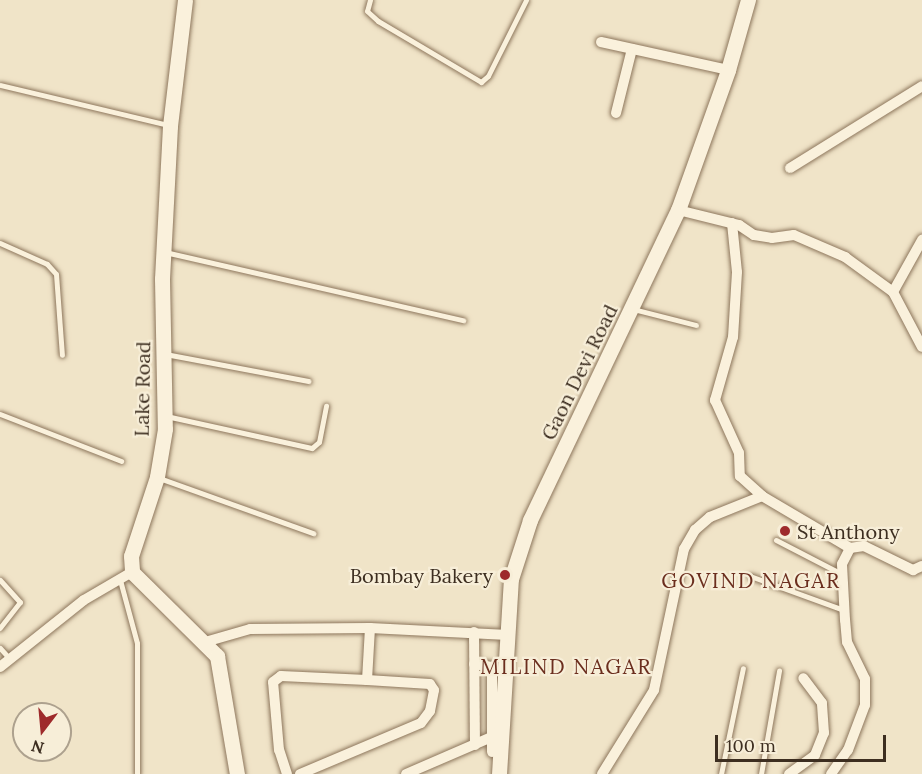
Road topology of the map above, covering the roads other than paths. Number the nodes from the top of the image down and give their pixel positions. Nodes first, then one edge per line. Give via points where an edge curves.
1 (185, 0) edge
2 (370, 0) edge
3 (526, 0) edge
4 (748, 0) edge
5 (601, 42) dead end
6 (632, 49) junction
7 (728, 70) junction
8 (0, 85) edge
9 (922, 86) edge
10 (616, 113) dead end
11 (170, 126) junction
12 (790, 168) dead end
13 (678, 210) junction
14 (732, 223) junction
15 (922, 240) edge
16 (0, 243) edge
17 (164, 251) junction
18 (893, 292) junction
19 (633, 309) junction
20 (463, 320) dead end
21 (696, 325) dead end
22 (922, 347) edge
23 (164, 354) junction
24 (62, 355) dead end
25 (308, 381) dead end
26 (326, 406) dead end
27 (0, 414) edge
28 (165, 416) junction
29 (121, 461) dead end
30 (157, 477) junction
31 (762, 496) junction
32 (313, 532) dead end
33 (776, 540) dead end
34 (850, 548) junction
35 (922, 566) edge
36 (126, 575) junction
37 (843, 575) junction
38 (750, 576) dead end
39 (0, 580) edge
40 (846, 611) junction
41 (0, 628) edge
42 (370, 628) junction
43 (474, 632) junction
44 (508, 635) junction
45 (205, 642) junction
46 (0, 648) edge
47 (11, 661) junction
48 (474, 664) junction
49 (0, 667) edge
50 (743, 668) dead end
51 (779, 671) dead end
52 (803, 678) dead end
53 (367, 680) junction
54 (230, 712) dead end
55 (227, 730) junction
56 (496, 735) junction
57 (475, 745) junction
58 (492, 752) dead end
59 (137, 774) edge
60 (230, 774) edge
61 (238, 774) edge
62 (287, 774) edge
63 (300, 774) edge
64 (406, 774) edge
65 (499, 774) edge
66 (602, 774) edge
67 (721, 774) edge
68 (761, 774) edge
69 (789, 774) edge
70 (831, 774) edge

1 - 11 street, Lake Road
2 - 3 lane via 370,15 482,82 489,76
4 - 7 street, Gaon Devi Road
5 - 6 street
6 - 7 street
6 - 10 street
7 - 13 street, Gaon Devi Road
8 - 11 lane
9 - 12 street
11 - 17 street, Lake Road
13 - 14 street
13 - 19 street, Gaon Devi Road
14 - 18 street via 754,235 794,235 825,248 845,257
14 - 31 street via 737,272 733,337 715,400 739,453 740,476
15 - 18 street
16 - 24 lane via 47,264 56,274
17 - 20 lane
17 - 23 street, Lake Road
18 - 22 street
19 - 21 lane
19 - 44 street, Gaon Devi Road via 530,520 511,579
23 - 25 lane
23 - 28 street, Lake Road
26 - 28 lane via 319,442 312,448
27 - 29 lane
28 - 30 street, Lake Road
30 - 32 lane
30 - 36 street, Lake Road
31 - 34 street
31 - 66 street via 710,517 695,530 684,549 654,690
33 - 37 lane
34 - 35 street via 864,546 913,570
34 - 37 street via 842,564
36 - 45 street
36 - 47 street via 84,600
36 - 59 lane via 137,643
37 - 40 street
38 - 40 lane
39 - 41 lane via 20,602
40 - 70 street via 847,642 865,679 865,705 848,750
42 - 43 street
42 - 45 street via 250,628
42 - 53 street
43 - 44 street
43 - 48 street
44 - 56 street, Gaon Devi Road
45 - 55 street via 217,656
46 - 47 lane
47 - 49 street
48 - 56 street via 492,667
48 - 57 street
50 - 67 lane
51 - 68 lane
52 - 69 street via 822,703 824,734 815,755
53 - 62 street via 275,679 272,687 279,750
53 - 63 street via 430,684 434,690 430,711 421,723
54 - 61 street
55 - 60 street
55 - 61 street
56 - 57 street
56 - 58 street
56 - 65 street, Gaon Devi Road
57 - 64 street

